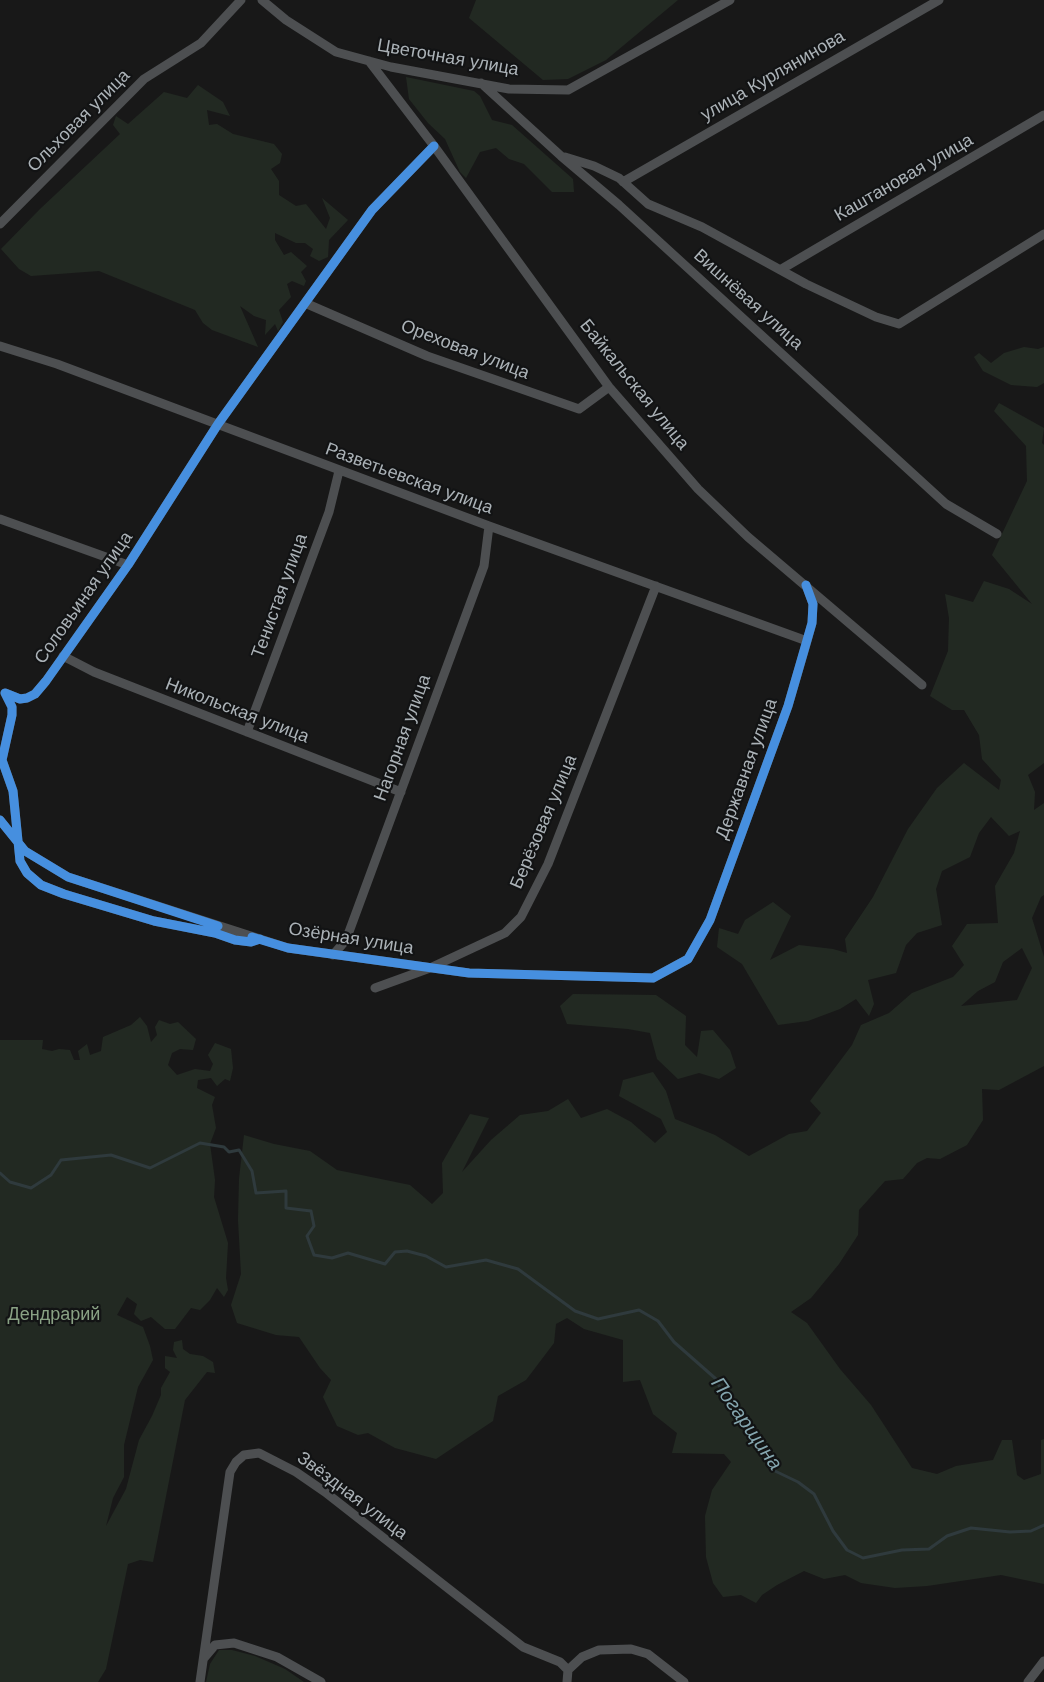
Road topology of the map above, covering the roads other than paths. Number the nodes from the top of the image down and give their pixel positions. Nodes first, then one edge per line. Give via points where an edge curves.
1 (241, 0) edge
2 (262, 0) edge
3 (730, 0) edge
4 (939, 0) edge
5 (369, 61) junction
6 (481, 83) junction
7 (1044, 115) edge
8 (434, 146) junction
9 (561, 156) junction
10 (623, 182) junction
11 (0, 224) edge
12 (1044, 234) edge
13 (780, 270) junction
14 (305, 303) junction
15 (0, 346) edge
16 (609, 387) junction
17 (218, 424) junction
18 (339, 471) junction
19 (0, 519) edge
20 (489, 526) junction
21 (997, 534) dead end
22 (128, 565) junction
23 (806, 585) junction
24 (656, 586) junction
25 (807, 641) junction
26 (63, 656) junction
27 (922, 685) dead end
28 (2, 692) edge
29 (247, 732) junction
30 (401, 792) junction
31 (0, 820) edge
32 (16, 840) junction
33 (260, 939) junction
34 (333, 956) junction
35 (688, 960) joint
36 (430, 968) junction
37 (375, 988) dead end
38 (203, 1659) junction
39 (1044, 1661) edge
40 (568, 1670) junction
41 (200, 1682) edge
42 (321, 1682) edge
43 (567, 1682) edge
44 (684, 1682) edge
45 (1028, 1682) edge

1 - 11 street, Ольховая улица via 201,43 144,79
2 - 5 street, Цветочная улица via 336,52
3 - 6 street, Цветочная улица via 568,90
4 - 10 street, улица Курлянинова
5 - 6 street, Цветочная улица
5 - 8 street, Байкальская улица
6 - 9 street, Вишнёвая улица
7 - 13 street, Каштановая улица
8 - 14 street, Соловьиная улица via 372,210
8 - 16 street, Байкальская улица
9 - 10 street via 594,166
9 - 21 street, Вишнёвая улица via 946,504
10 - 13 street via 648,204 702,227
12 - 13 street via 899,324 876,317
14 - 16 street, Ореховая улица via 427,356 579,409
14 - 17 street, Соловьиная улица
15 - 17 street, Разветьевская улица
16 - 23 street, Байкальская улица via 698,489
17 - 18 street, Разветьевская улица
17 - 22 street, Соловьиная улица
18 - 20 street, Разветьевская улица
18 - 29 street, Тенистая улица via 329,512
19 - 22 street
20 - 24 street, Разветьевская улица
20 - 30 street, Нагорная улица via 484,566
22 - 26 street, Соловьиная улица
23 - 25 street, Державная улица via 813,604
23 - 27 street, Байкальская улица
24 - 25 street, Разветьевская улица
24 - 36 street, Берёзовая улица via 548,864 521,917 505,933
25 - 35 street, Державная улица via 788,706 710,920
26 - 28 street, Соловьиная улица via 35,694 20,699
26 - 29 street, Никольская улица
28 - 32 street, Соловьиная улица via 12,707 2,760 13,791
29 - 30 street, Никольская улица
30 - 34 street, Нагорная улица via 346,940
31 - 32 street, Озёрная улица
32 - 33 street, Озёрная улица via 68,877
32 - 33 street, Соловьиная улица via 20,861 41,885 154,921 235,940
33 - 34 street, Озёрная улица
34 - 36 street, Озёрная улица
35 - 36 street, Озёрная улица via 653,978 469,973
36 - 37 street, Берёзовая улица
38 - 40 street, Звёздная улица via 230,1472 244,1455 259,1453 326,1492 523,1647 560,1662
38 - 41 street, Звёздная улица
38 - 42 street via 215,1645 234,1643 277,1657
39 - 45 street
40 - 43 street
40 - 44 street via 582,1657 599,1650 631,1649 648,1654

